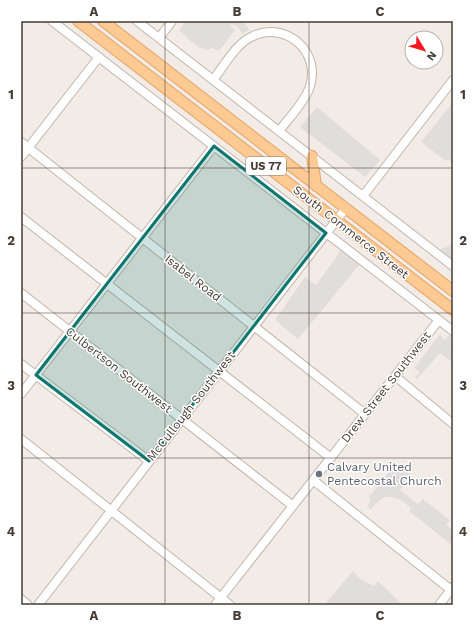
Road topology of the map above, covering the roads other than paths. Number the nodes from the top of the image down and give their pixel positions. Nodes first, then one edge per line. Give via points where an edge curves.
1 (52, 21) edge
2 (78, 21) edge
3 (103, 21) edge
4 (137, 21) edge
5 (172, 21) edge
6 (159, 38) junction
7 (99, 57) junction
8 (213, 80) junction
9 (453, 80) edge
10 (279, 131) junction
11 (21, 142) edge
12 (214, 146) junction
13 (28, 148) junction
14 (312, 156) junction
15 (21, 157) edge
16 (316, 186) junction
17 (362, 196) junction
18 (346, 208) junction
19 (21, 217) edge
20 (336, 220) junction
21 (326, 233) junction
22 (142, 238) junction
23 (453, 266) edge
24 (107, 284) junction
25 (453, 291) edge
26 (21, 292) edge
27 (453, 310) edge
28 (439, 320) junction
29 (254, 326) junction
30 (70, 331) junction
31 (453, 331) edge
32 (21, 364) edge
33 (219, 371) junction
34 (36, 375) junction
35 (395, 376) junction
36 (21, 394) edge
37 (365, 414) junction
38 (182, 419) junction
39 (453, 424) edge
40 (21, 439) edge
41 (331, 458) junction
42 (149, 461) junction
43 (313, 480) junction
44 (293, 506) junction
45 (111, 511) junction
46 (452, 589) edge
47 (221, 598) junction
48 (21, 599) edge
49 (28, 605) edge
50 (38, 605) edge
51 (215, 605) edge
52 (230, 605) edge
53 (439, 605) edge

1 - 7 street
2 - 20 main road, South Commerce Street / US 77
3 - 16 main road, South Commerce Street / US 77
4 - 6 street
5 - 6 street
6 - 8 street
7 - 12 street
7 - 13 street
8 - 10 street
8 - 10 street via 238,47 251,37 275,32 297,40 308,55 312,79 304,98
9 - 17 street
10 - 14 street
11 - 13 street, Isabel Road
12 - 21 street
12 - 22 street
13 - 15 street
13 - 22 street, Isabel Road
14 - 16 main road
14 - 17 street
16 - 18 main road, South Commerce Street / US 77
17 - 23 street
18 - 20 street, McCullough Southwest
18 - 25 main road, South Commerce Street / US 77
19 - 24 street
20 - 21 street, McCullough Southwest
20 - 27 main road, South Commerce Street / US 77
21 - 28 street
21 - 29 street, McCullough Southwest
22 - 24 street
22 - 29 street, Isabel Road
24 - 30 street
24 - 33 street
26 - 30 street, Culbertson Southwest
28 - 31 street
28 - 35 street, Drew Street Southwest
29 - 33 street, McCullough Southwest
29 - 37 street, Isabel Road
30 - 34 street
30 - 38 street, Culbertson Southwest
32 - 34 street
33 - 38 street, McCullough Southwest
33 - 41 street
34 - 36 street
34 - 42 street
35 - 37 street, Drew Street Southwest
35 - 39 street
37 - 41 street, Drew Street Southwest
38 - 42 street, McCullough Southwest
38 - 44 street, Culbertson Southwest
40 - 45 street
41 - 43 street, Drew Street Southwest
42 - 45 street, McCullough Southwest
43 - 44 street, Drew Street Southwest
43 - 46 street
44 - 47 street, Drew Street Southwest
45 - 47 street
45 - 50 street, McCullough Southwest
46 - 53 street
47 - 51 street, Drew Street Southwest
47 - 52 street
48 - 49 street

